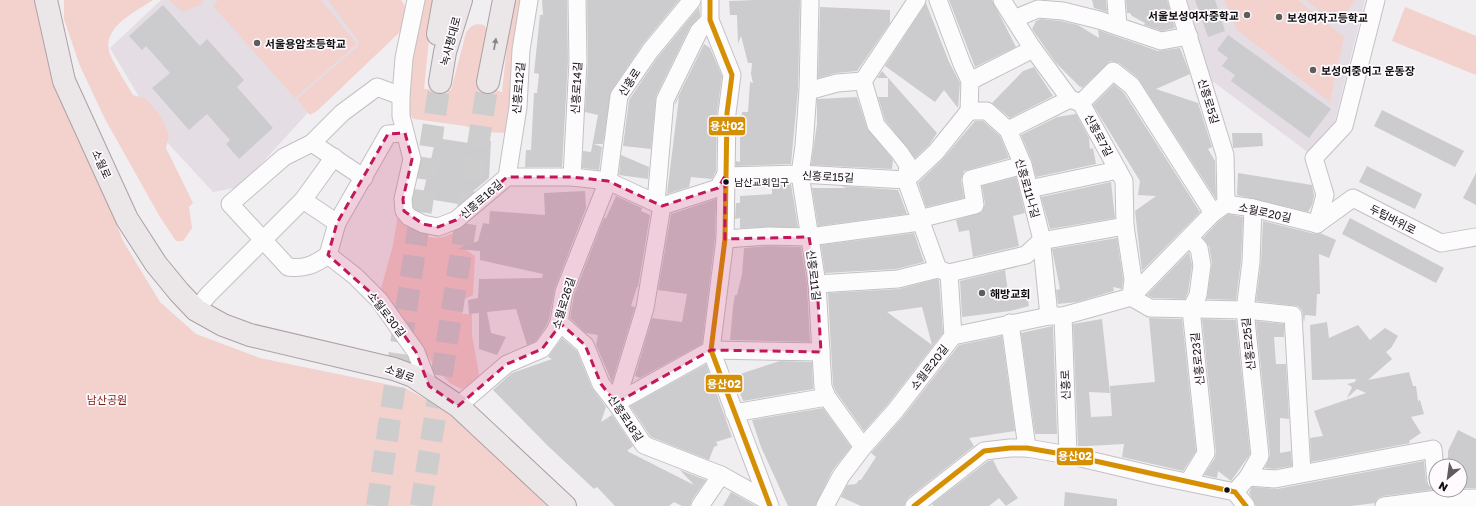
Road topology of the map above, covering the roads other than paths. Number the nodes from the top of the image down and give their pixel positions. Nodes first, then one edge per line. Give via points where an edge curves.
1 (46, 0) edge
2 (416, 0) edge
3 (444, 0) edge
4 (461, 0) edge
5 (504, 0) edge
6 (529, 0) edge
7 (577, 0) edge
8 (692, 0) edge
9 (710, 0) edge
10 (810, 0) edge
11 (917, 0) edge
12 (938, 0) edge
13 (1002, 0) edge
14 (1116, 0) edge
15 (1177, 0) edge
16 (1376, 0) edge
17 (1014, 19) junction
18 (710, 20) junction
19 (1118, 26) junction
20 (1189, 36) junction
21 (1033, 49) junction
22 (445, 52) junction
23 (862, 81) junction
24 (970, 81) junction
25 (440, 82) tunnel mouth
26 (488, 82) tunnel mouth
27 (808, 91) junction
28 (402, 96) junction
29 (1076, 101) junction
30 (969, 111) junction
31 (1008, 130) junction
32 (405, 133) junction
33 (312, 143) junction
34 (334, 157) junction
35 (1023, 165) junction
36 (1118, 170) junction
37 (800, 174) junction
38 (725, 176) junction
39 (506, 177) junction
40 (572, 177) junction
41 (364, 178) junction
42 (906, 180) junction
43 (608, 182) junction
44 (1029, 190) junction
45 (303, 200) junction
46 (659, 204) junction
47 (1220, 208) junction
48 (1253, 208) junction
49 (919, 220) junction
50 (337, 222) junction
51 (1317, 224) junction
52 (1125, 226) junction
53 (810, 237) junction
54 (1476, 237) edge
55 (1190, 238) junction
56 (725, 239) junction
57 (262, 241) junction
58 (1041, 241) junction
59 (328, 255) junction
60 (943, 271) junction
61 (817, 284) junction
62 (1131, 297) junction
63 (1191, 309) junction
64 (196, 310) junction
65 (1245, 310) junction
66 (1056, 316) junction
67 (559, 322) junction
68 (1010, 323) junction
69 (953, 336) junction
70 (711, 350) junction
71 (821, 352) junction
72 (429, 386) junction
73 (827, 397) junction
74 (616, 403) junction
75 (458, 406) junction
76 (734, 412) junction
77 (863, 447) junction
78 (1027, 448) junction
79 (1068, 455) junction
80 (1434, 458) edge
81 (1302, 473) junction
82 (721, 476) junction
83 (1248, 477) junction
84 (1189, 482) junction
85 (1235, 492) junction
86 (1439, 498) edge
87 (768, 503) edge
88 (565, 506) edge
89 (700, 506) edge
90 (824, 506) edge
91 (914, 506) edge
92 (1246, 506) edge
93 (1384, 506) edge

1 - 64 main road, 소월로 via 64,81 127,219 156,264
2 - 28 street via 404,58
3 - 22 main road via 438,36
4 - 22 main road, 녹사평대로
26 -> 5 main road
6 - 39 street, 신흥로12길 via 521,50 518,107
7 - 40 street, 신흥로14길 via 578,61
8 - 43 street, 신흥로 via 650,51 619,96
9 - 18 street
10 - 27 street, 신흥로11길
11 - 23 street
12 - 24 street
13 - 17 street, 신흥로7길
14 - 19 street
15 - 20 street, 신흥로5길
16 - 51 street via 1344,126 1314,158 1325,195
17 - 19 street via 1038,9 1062,11
17 - 21 street, 신흥로7길
18 - 38 street via 732,75 726,113
18 - 46 street via 699,31 665,100
19 - 20 street via 1161,41
20 - 47 street, 신흥로5길 via 1226,155
21 - 24 street
21 - 29 street, 신흥로7길
22 - 25 main road, 녹사평대로
23 - 27 street via 837,83
23 - 42 street via 876,125 908,165
24 - 30 street
27 - 37 street, 신흥로11길
28 - 32 street via 401,116
28 - 33 street via 377,87 342,113
29 - 31 street
29 - 36 street, 신흥로7길
29 - 47 street via 1113,71 1132,86
30 - 31 street, 신흥로11나길 via 987,111
30 - 42 street via 936,152
31 - 35 street, 신흥로11나길
32 - 39 street, 신흥로16길 via 412,159 403,199 404,211 409,217 423,224 438,227 456,220
32 - 41 street via 388,134
33 - 34 street
33 - 57 street via 284,157 230,204
34 - 41 street
34 - 45 street
35 - 44 street, 신흥로11나길
35 - 49 street via 971,179 975,205
36 - 44 street
36 - 52 street, 신흥로7길 via 1124,181
37 - 38 street, 신흥로15길
37 - 42 street, 신흥로15길
37 - 53 street, 신흥로11길
38 - 46 street via 718,188
38 - 56 street
39 - 40 street, 신흥로16길
40 - 43 street, 신흥로16길
41 - 50 street
42 - 49 street
43 - 46 street, 신흥로16길
43 - 67 street, 소월로26길 via 564,292
44 - 58 street, 신흥로11나길
45 - 50 street
45 - 57 street
46 - 74 street via 646,308
47 - 48 street, 소월로20길
47 - 55 street
48 - 51 street, 소월로20길
48 - 65 street, 신흥로25길 via 1251,262
49 - 53 street
49 - 60 street
50 - 59 street
51 - 54 street, 두텁바위로 via 1353,198 1441,243
52 - 58 street
52 - 62 street, 신흥로7길 via 1133,279
53 - 56 street
53 - 61 street, 신흥로11길
55 - 62 street
55 - 63 street, 신흥로23길 via 1199,248 1202,265 1198,295
56 - 70 street
57 - 59 street via 288,267 315,265
57 - 64 street
58 - 60 street via 1026,255
58 - 66 street, 신흥로11나길
59 - 72 street, 소월로30길 via 355,276 379,300 416,352
60 - 61 street via 898,279
60 - 69 street
61 - 71 street, 신흥로11길
62 - 63 street via 1150,308
62 - 66 street, 소월로20길
63 - 65 street
63 - 84 street, 신흥로23길 via 1206,453
64 - 72 main road, 소월로 via 223,325 250,335 394,369 413,376
65 - 81 street via 1293,315
65 - 83 street, 신흥로25길 via 1260,456
66 - 68 street, 소월로20길
66 - 79 street, 신흥로
67 - 74 street, 신흥로18길 via 584,345 601,384
67 - 75 street, 소월로26길 via 542,349 507,364
68 - 69 street, 소월로20길
68 - 78 street
69 - 77 street, 소월로20길 via 895,411
70 - 71 street
70 - 74 street
70 - 76 street
71 - 73 street, 신흥로11길 via 823,387
72 - 75 main road, 소월로
73 - 76 street
73 - 77 street, 신흥로11길
74 - 82 street, 신흥로18길 via 644,445
75 - 88 main road, 소월로
76 - 87 street
77 - 90 street, 소월로20길 via 841,476
78 - 79 street
78 - 91 street via 984,451
79 - 84 street
80 - 81 street via 1433,449
81 - 83 street via 1275,478
82 - 87 street, 신흥로18길
82 - 89 street
83 - 85 street, 신흥로25길
84 - 85 street
85 - 92 street
86 - 93 street

